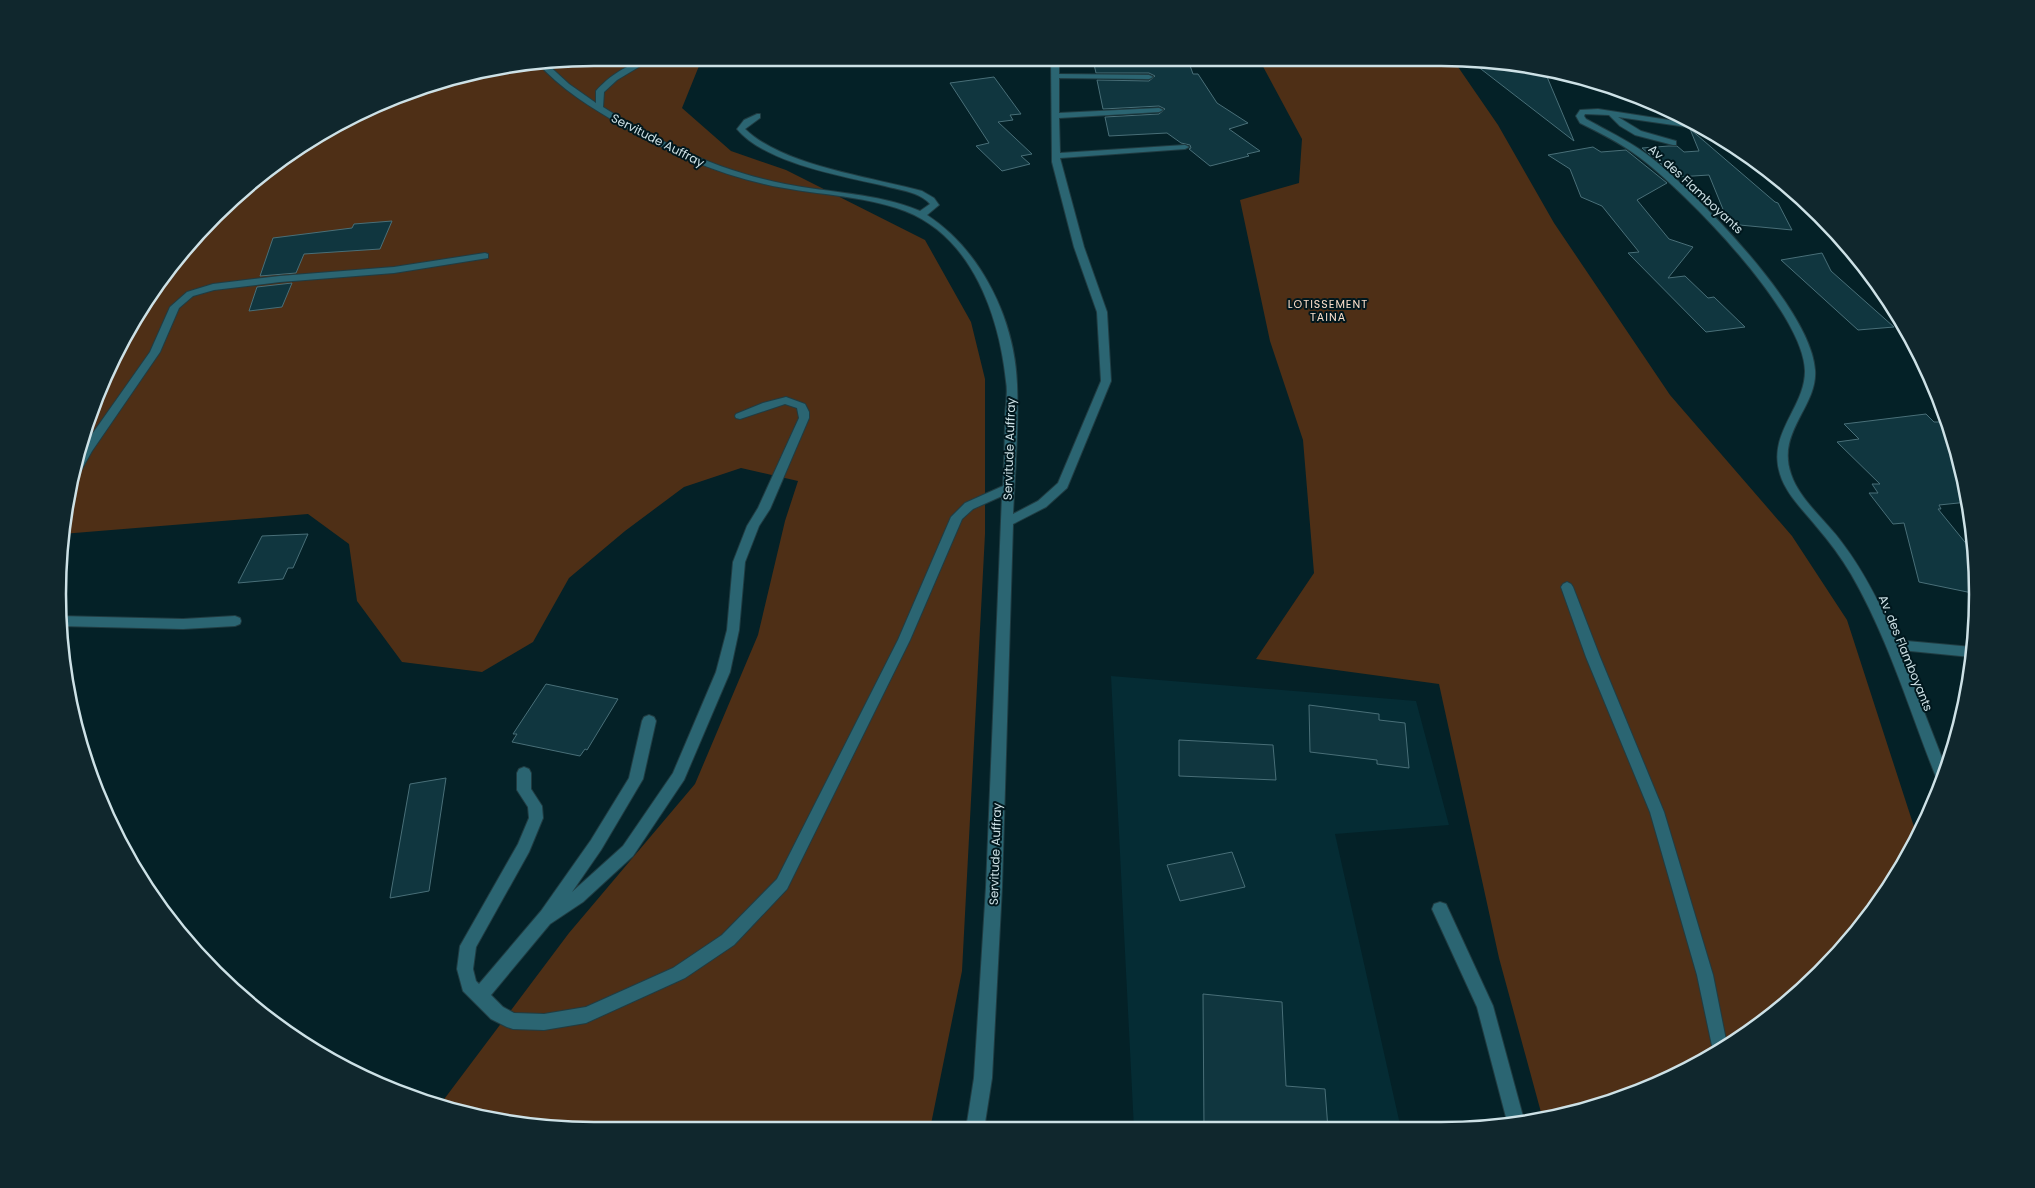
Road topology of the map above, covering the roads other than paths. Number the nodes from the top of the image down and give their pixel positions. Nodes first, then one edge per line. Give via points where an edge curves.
1 (636, 66) edge
2 (1055, 66) edge
3 (547, 68) edge
4 (1055, 76) junction
5 (1149, 77) dead end
6 (599, 108) junction
7 (1159, 110) dead end
8 (1611, 112) junction
9 (757, 116) dead end
10 (1055, 116) junction
11 (1676, 122) edge
12 (1673, 143) dead end
13 (1185, 146) dead end
14 (1056, 156) junction
15 (921, 215) junction
16 (485, 256) dead end
17 (740, 416) dead end
18 (85, 453) edge
19 (1007, 489) junction
20 (1006, 522) junction
21 (1567, 587) dead end
22 (67, 621) edge
23 (235, 622) dead end
24 (1891, 644) junction
25 (1965, 651) edge
26 (648, 721) dead end
27 (1940, 767) edge
28 (524, 773) dead end
29 (1440, 909) dead end
30 (543, 920) junction
31 (479, 996) junction
32 (1719, 1043) edge
33 (1515, 1116) edge
34 (976, 1122) edge

1 - 6 street via 614,78 600,91
2 - 4 street
3 - 6 street, Servitude Auffray
4 - 5 street
4 - 10 street
6 - 15 street, Servitude Auffray via 673,150 742,177 896,206
7 - 10 street
8 - 11 street, Av. des Flamboyants
8 - 12 street via 1617,122 1654,140
8 - 24 street, Av. des Flamboyants via 1590,110 1580,116 1583,121 1643,156 1704,211 1764,280 1803,341 1809,358 1810,376 1786,437 1783,452 1786,473 1801,500 1852,565
9 - 15 street via 741,129 750,139 784,156 919,193 935,205
10 - 14 street
13 - 14 street
14 - 20 street via 1079,247 1102,312 1106,381 1063,485 1042,504
15 - 19 street, Servitude Auffray via 939,226 962,251 984,286 1002,328 1012,384
16 - 18 street via 394,270 213,287 190,294 175,307 155,352
17 - 30 street via 786,400 801,406 804,412 739,562 733,630 720,682 679,776 638,838 578,897
19 - 20 street, Servitude Auffray
19 - 31 street via 968,506 956,517 904,640 782,884 728,940 678,973 586,1015 544,1022 513,1021 497,1013
20 - 34 street, Servitude Auffray via 994,887 983,1078
21 - 32 street via 1592,657 1657,812 1706,975
22 - 23 street
24 - 25 street
24 - 27 street, Av. des Flamboyants
26 - 30 street via 636,779 596,845
28 - 31 street via 524,790 535,806 536,818 524,847 468,946 465,969 469,985
29 - 33 street via 1485,1006
30 - 31 street

